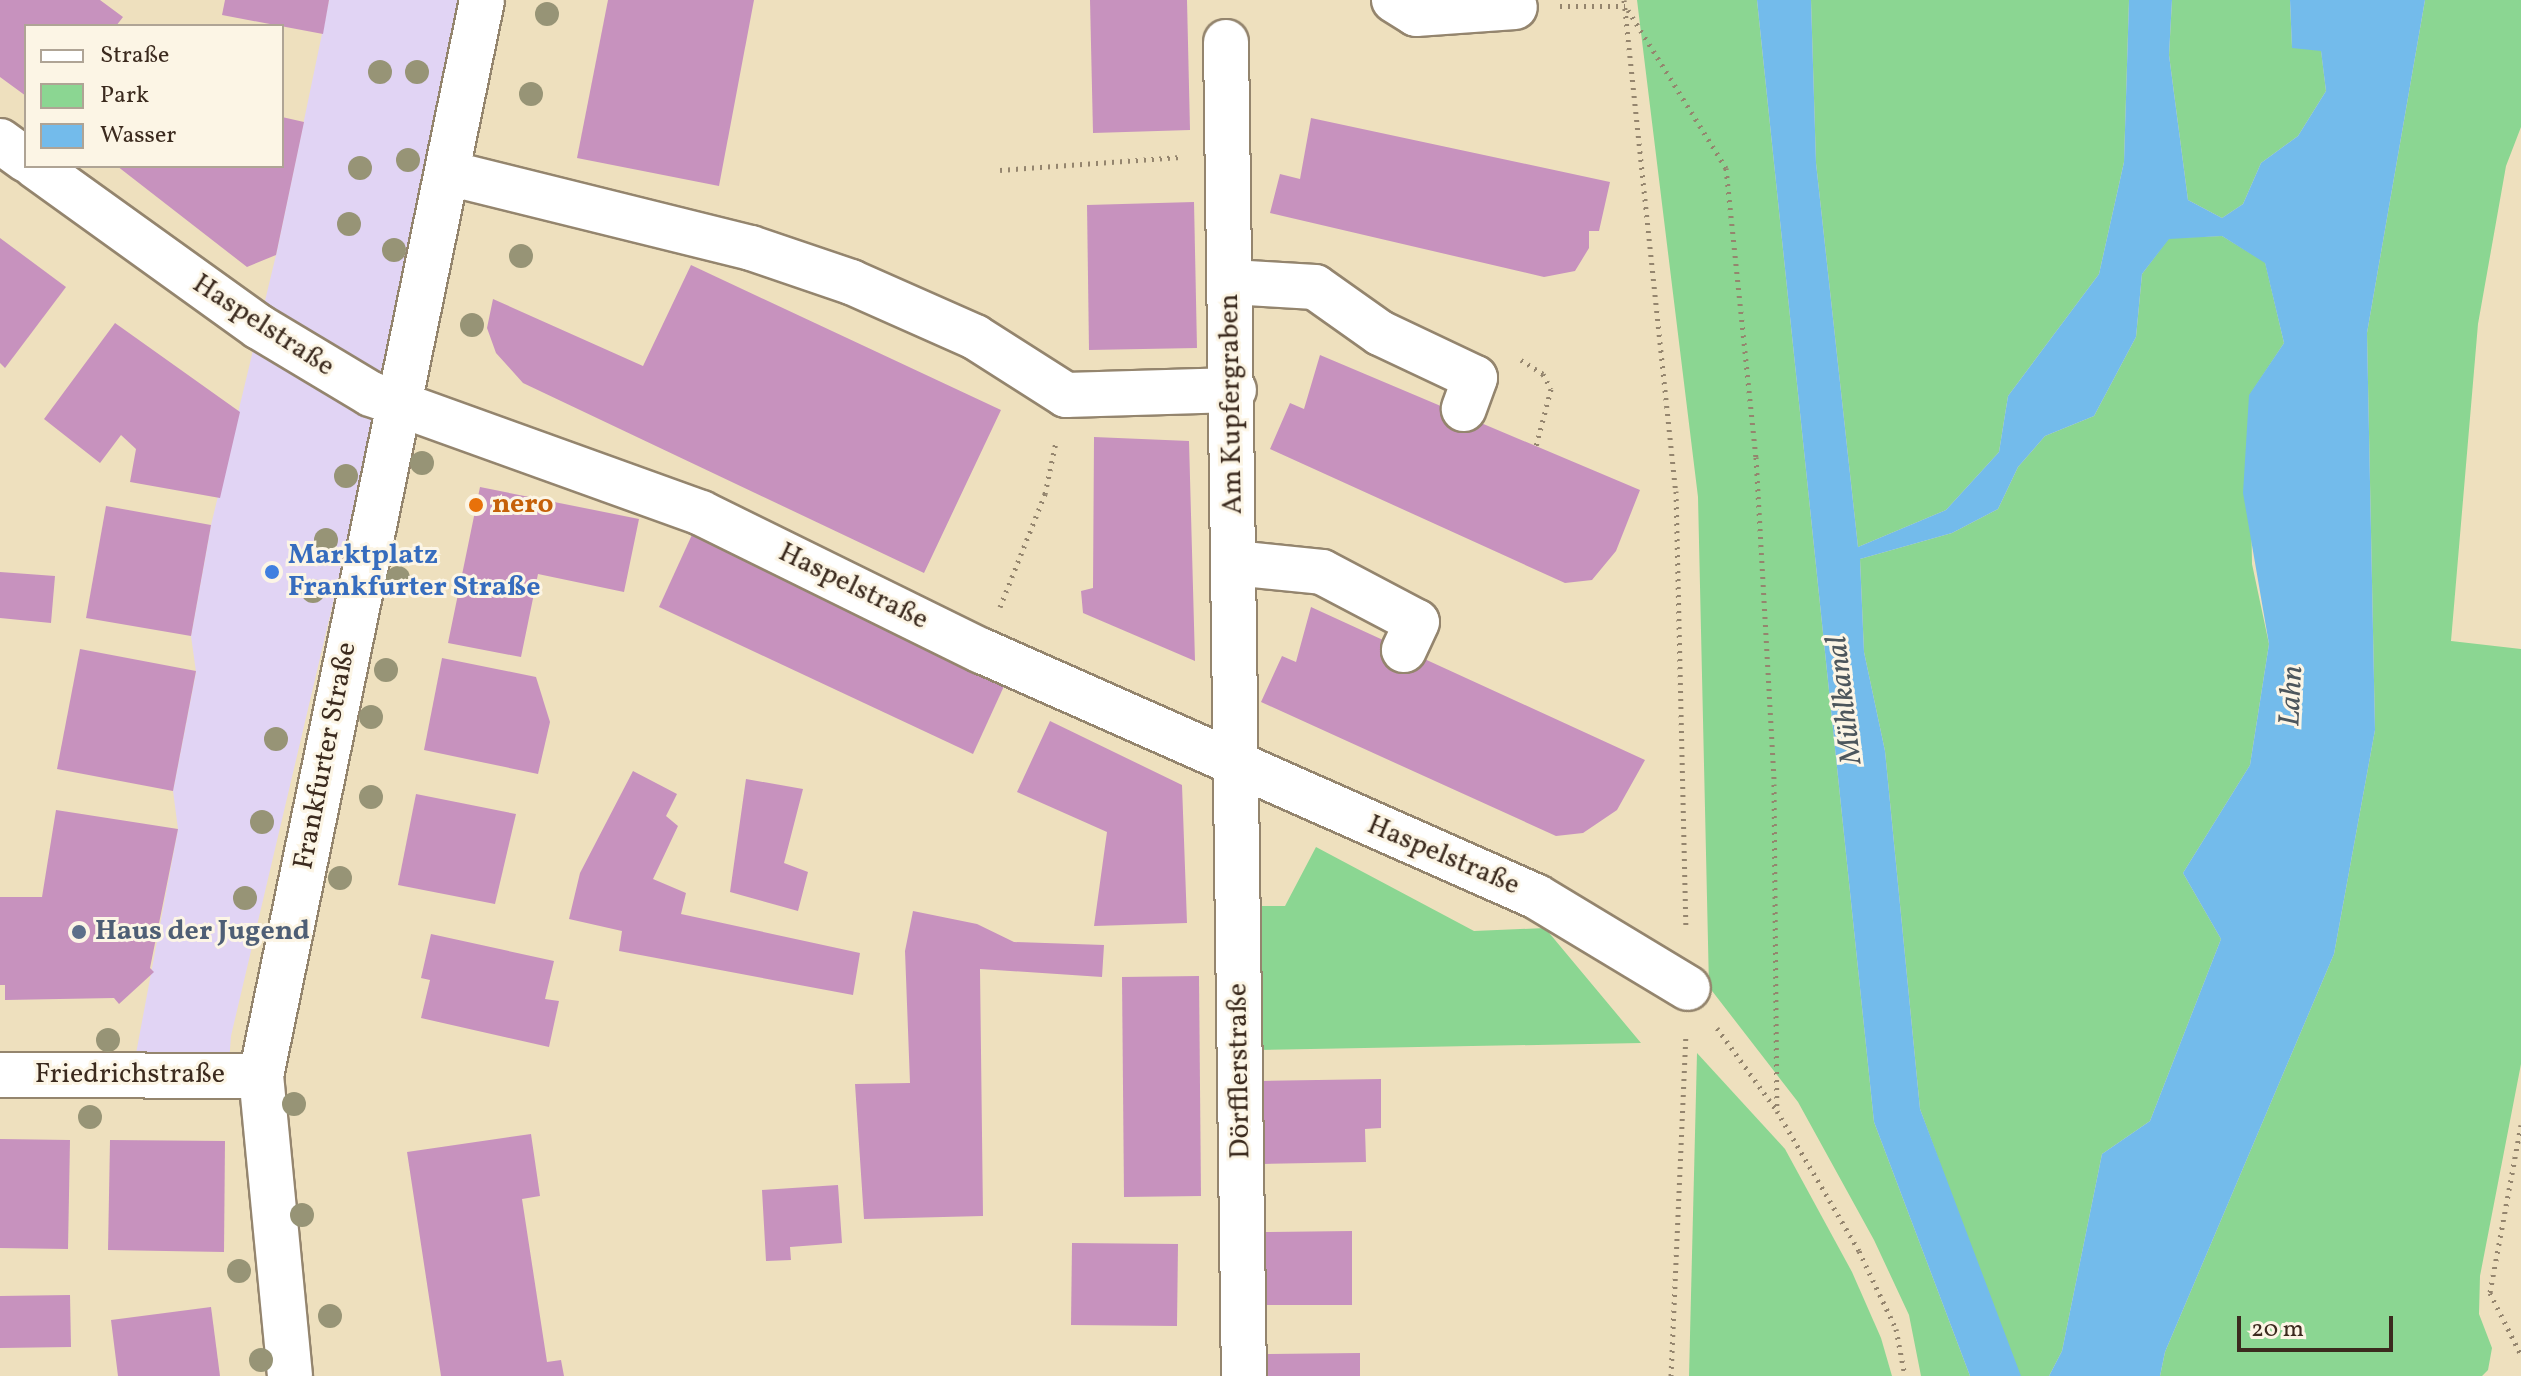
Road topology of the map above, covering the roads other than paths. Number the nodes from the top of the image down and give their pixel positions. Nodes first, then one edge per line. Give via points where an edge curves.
1 (482, 0) edge
2 (1394, 0) edge
3 (1515, 7) road end
4 (1226, 42) dead end
5 (0, 141) edge
6 (24, 159) edge
7 (38, 168) edge
8 (448, 173) junction
9 (1231, 282) junction
10 (1234, 390) junction
11 (401, 407) junction
12 (1464, 409) dead end
13 (1234, 563) junction
14 (1404, 650) dead end
15 (1236, 766) junction
16 (1688, 988) road end
17 (0, 1075) edge
18 (261, 1076) junction
19 (290, 1376) edge
20 (1244, 1376) edge

1 - 8 street, Frankfurter Straße
2 - 3 street via 1416,14
4 - 9 street, Am Kupfergraben
5 - 6 street
7 - 11 street, Haspelstraße via 259,327
8 - 10 street via 751,248 851,282 975,337 1066,395
8 - 11 street, Frankfurter Straße
9 - 10 street, Am Kupfergraben
9 - 12 street via 1315,287 1380,333 1475,378
10 - 13 street, Am Kupfergraben
11 - 15 street, Haspelstraße via 701,513 982,651
11 - 18 street, Frankfurter Straße via 375,511
13 - 14 street via 1322,572 1417,622
13 - 15 street, Am Kupfergraben
15 - 16 street, Haspelstraße via 1537,897
15 - 20 street, Dörfflerstraße
17 - 18 street, Friedrichstraße
18 - 19 street, Frankfurter Straße

